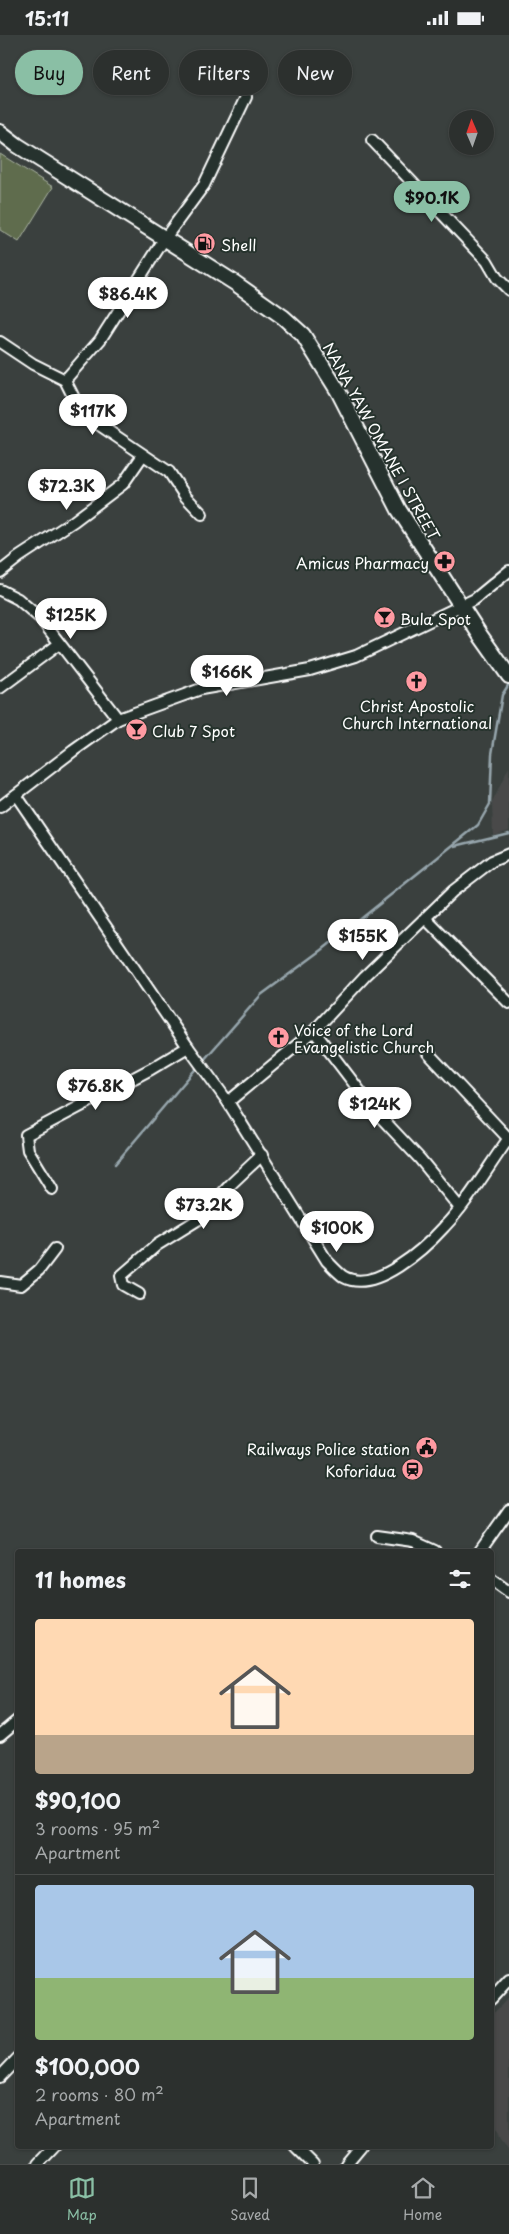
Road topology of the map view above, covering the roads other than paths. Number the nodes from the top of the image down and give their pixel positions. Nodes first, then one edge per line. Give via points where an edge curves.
1 (246, 97) dead end
2 (0, 131) edge
3 (372, 139) dead end
4 (164, 238) junction
5 (509, 290) edge
6 (0, 342) edge
7 (65, 380) junction
8 (143, 455) junction
9 (202, 514) dead end
10 (509, 571) edge
11 (0, 572) edge
12 (0, 590) edge
13 (461, 606) junction
14 (59, 644) junction
15 (506, 671) edge
16 (0, 688) edge
17 (118, 719) junction
18 (16, 795) junction
19 (0, 807) edge
20 (509, 854) edge
21 (426, 918) junction
22 (509, 1003) edge
23 (314, 1031) junction
24 (188, 1047) junction
25 (428, 1053) dead end
26 (228, 1102) junction
27 (509, 1138) edge
28 (262, 1155) junction
29 (52, 1189) dead end
30 (460, 1208) junction
31 (55, 1249) dead end
32 (0, 1282) edge
33 (139, 1294) dead end
34 (509, 1510) edge
35 (377, 1536) dead end
36 (431, 1549) edge
37 (481, 1549) edge
38 (494, 1581) edge
39 (509, 1592) edge
40 (15, 1722) edge
41 (0, 1735) edge
42 (509, 1979) edge
43 (494, 1996) edge
44 (15, 2061) edge
45 (0, 2077) edge
46 (52, 2149) edge
47 (298, 2149) edge
48 (358, 2149) edge
49 (38, 2164) edge
50 (313, 2164) edge
51 (346, 2164) edge

1 - 4 street via 204,185
2 - 4 main road, NANA YAW OMANE I STREET
3 - 5 street via 487,261
4 - 7 street via 100,340
4 - 13 main road, NANA YAW OMANE I STREET via 235,283 303,335 338,391 399,510
6 - 7 street
7 - 8 street via 77,404 92,419
8 - 9 street via 169,472
8 - 11 street via 123,484
10 - 13 street via 475,599
12 - 14 street via 18,599 40,618
13 - 15 main road, NANA YAW OMANE I STREET
13 - 17 street via 356,656 310,670 202,689
14 - 16 street
14 - 17 street
17 - 18 street
18 - 19 street
18 - 24 street
20 - 21 street via 492,861
21 - 22 street
21 - 23 street
23 - 26 street
23 - 30 street via 375,1111
24 - 26 street
24 - 29 street via 26,1135 28,1150
25 - 27 street
26 - 28 street
27 - 30 street
28 - 30 street via 327,1261 344,1277 360,1280 378,1278 414,1256
28 - 33 street via 198,1219 157,1245 121,1276 122,1285
31 - 32 street via 39,1270 21,1285
34 - 37 street
35 - 36 street via 413,1541
38 - 39 street
40 - 41 street
42 - 43 street
44 - 45 street
46 - 49 street
47 - 50 street
48 - 51 street

